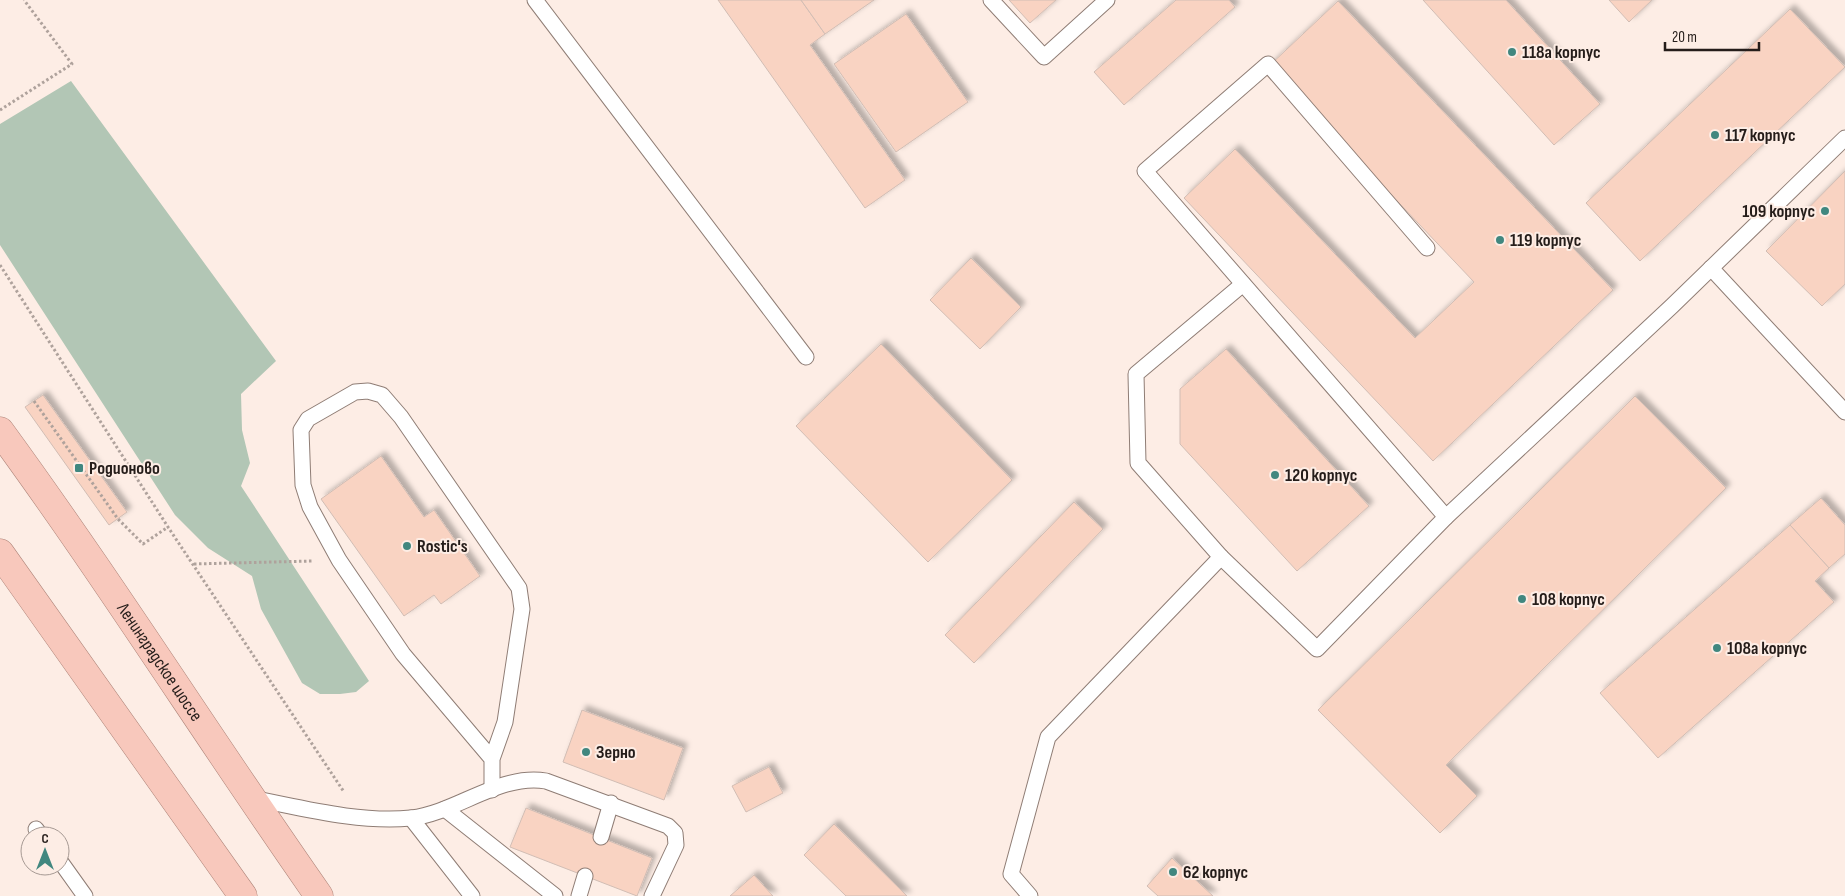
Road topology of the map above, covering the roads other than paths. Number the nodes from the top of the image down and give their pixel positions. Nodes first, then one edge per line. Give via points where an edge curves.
1 (535, 0) edge
2 (991, 0) edge
3 (1107, 0) edge
4 (1845, 138) edge
5 (1427, 248) dead end
6 (1712, 268) junction
7 (1243, 284) junction
8 (806, 357) dead end
9 (1845, 412) edge
10 (0, 431) edge
11 (1446, 517) junction
12 (0, 553) edge
13 (1221, 558) junction
14 (492, 759) junction
15 (492, 790) junction
16 (250, 798) junction
17 (611, 803) junction
18 (445, 809) junction
19 (411, 818) junction
20 (601, 838) dead end
21 (70, 876) edge
22 (585, 876) dead end
23 (85, 896) edge
24 (243, 896) edge
25 (319, 896) edge
26 (472, 896) edge
27 (555, 896) edge
28 (579, 896) edge
29 (652, 896) edge
30 (1030, 896) edge

1 - 8 lane
2 - 3 lane via 1044,57
4 - 6 lane
5 - 7 lane via 1268,64 1145,171
6 - 9 lane
6 - 11 lane
7 - 11 lane
7 - 13 lane via 1136,374 1138,463
10 - 16 highway, Ленинградское шоссе via 45,492
11 - 13 lane via 1317,649
12 - 24 highway
13 - 30 lane via 1048,737 1011,874
14 - 14 lane via 505,722 522,609 519,588 401,417 382,395 368,390 355,392 308,419 301,430 303,485 310,507 339,560 403,654
14 - 15 lane
15 - 17 lane via 531,779
15 - 18 lane
16 - 19 lane via 360,817
16 - 25 highway, Ленинградское шоссе
17 - 20 lane
17 - 29 lane via 668,826 675,833 676,845
18 - 19 lane
18 - 27 lane
19 - 26 lane
21 - 23 lane
22 - 28 lane

